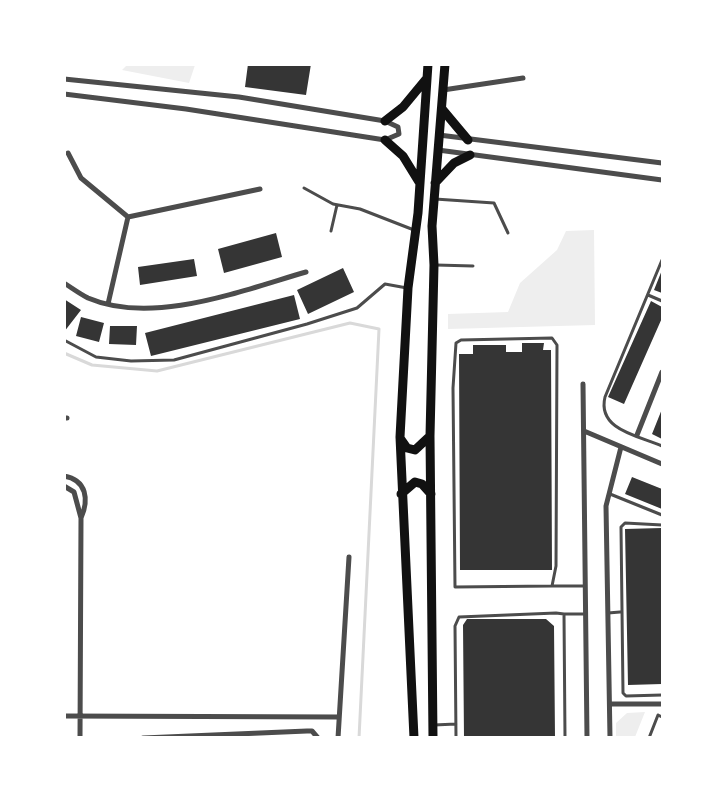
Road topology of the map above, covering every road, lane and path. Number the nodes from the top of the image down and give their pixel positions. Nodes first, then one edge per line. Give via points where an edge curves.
1 (428, 64) edge
2 (445, 64) edge
3 (427, 78) junction
4 (523, 78) dead end
5 (64, 79) edge
6 (443, 90) junction
7 (64, 94) edge
8 (442, 109) junction
9 (385, 121) junction
10 (439, 135) junction
11 (385, 140) junction
12 (468, 140) junction
13 (438, 150) junction
14 (68, 153) dead end
15 (470, 155) junction
16 (663, 163) edge
17 (663, 180) edge
18 (419, 182) junction
19 (435, 183) junction
20 (304, 188) dead end
21 (260, 189) dead end
22 (434, 198) junction
23 (338, 205) junction
24 (128, 217) junction
25 (330, 231) dead end
26 (416, 231) junction
27 (508, 233) dead end
28 (663, 260) edge
29 (434, 265) junction
30 (473, 266) dead end
31 (306, 272) dead end
32 (64, 283) edge
33 (408, 288) junction
34 (648, 295) junction
35 (663, 301) edge
36 (108, 304) junction
37 (64, 340) edge
38 (663, 372) edge
39 (583, 384) dead end
40 (584, 431) junction
41 (637, 435) junction
42 (430, 436) junction
43 (400, 437) junction
44 (663, 446) edge
45 (621, 447) junction
46 (663, 464) edge
47 (64, 476) edge
48 (64, 486) edge
49 (401, 494) junction
50 (610, 494) junction
51 (431, 495) junction
52 (663, 515) edge
53 (81, 518) junction
54 (663, 525) edge
55 (349, 557) dead end
56 (552, 586) junction
57 (585, 586) junction
58 (620, 612) junction
59 (608, 613) junction
60 (564, 614) junction
61 (586, 614) junction
62 (663, 695) edge
63 (610, 704) junction
64 (663, 704) edge
65 (64, 716) edge
66 (80, 717) junction
67 (339, 717) junction
68 (663, 717) edge
69 (456, 724) junction
70 (433, 725) junction
71 (317, 736) edge
72 (80, 738) edge
73 (143, 738) edge
74 (338, 738) edge
75 (414, 738) edge
76 (433, 738) edge
77 (456, 738) edge
78 (565, 738) edge
79 (587, 738) edge
80 (610, 738) edge
81 (649, 738) edge

1 - 3 main road
2 - 6 main road
3 - 9 main road via 403,107
3 - 18 main road
4 - 6 street
5 - 9 street via 238,98
6 - 8 main road
7 - 11 street
8 - 10 main road
8 - 12 main road
9 - 11 street via 399,130 395,138
10 - 12 street
10 - 13 main road
11 - 18 main road via 403,156
12 - 16 street
13 - 15 street
13 - 19 main road
14 - 24 street via 86,184
15 - 17 street
15 - 19 main road via 454,163
18 - 26 main road
19 - 22 main road
20 - 23 lane
21 - 24 street
22 - 27 lane via 494,203
22 - 29 main road
23 - 25 lane
23 - 26 lane via 360,209
24 - 36 street
26 - 33 main road
28 - 34 lane
29 - 30 lane
29 - 42 main road
31 - 36 street via 177,306
32 - 36 street via 88,298
33 - 37 lane via 384,284 357,308 174,360 96,357
33 - 43 main road
34 - 35 lane
34 - 41 lane via 604,400 603,412 608,423
38 - 41 street
39 - 40 street
40 - 45 street
40 - 57 street
41 - 44 lane
42 - 43 main road via 420,448 411,451
42 - 51 main road
43 - 49 main road
45 - 46 street
45 - 50 street
47 - 53 street via 75,479 86,493
48 - 53 street via 74,492
49 - 51 main road via 415,482 424,485
49 - 75 main road
50 - 52 lane
50 - 59 street via 606,506
51 - 70 main road
53 - 66 street
54 - 58 lane via 625,523 621,527
55 - 67 street
56 - 56 lane via 455,587 453,350 461,340 552,338 556,342 556,566
56 - 57 lane
57 - 61 street
58 - 59 lane
58 - 62 lane via 623,693
59 - 63 street
60 - 61 lane
60 - 69 lane via 459,617 455,626
60 - 78 lane
61 - 79 street
63 - 64 street
63 - 80 street
65 - 66 street
66 - 67 street
66 - 72 street
67 - 74 street
68 - 81 lane via 658,716
69 - 70 lane
69 - 77 lane
70 - 76 main road
71 - 73 street via 307,731

